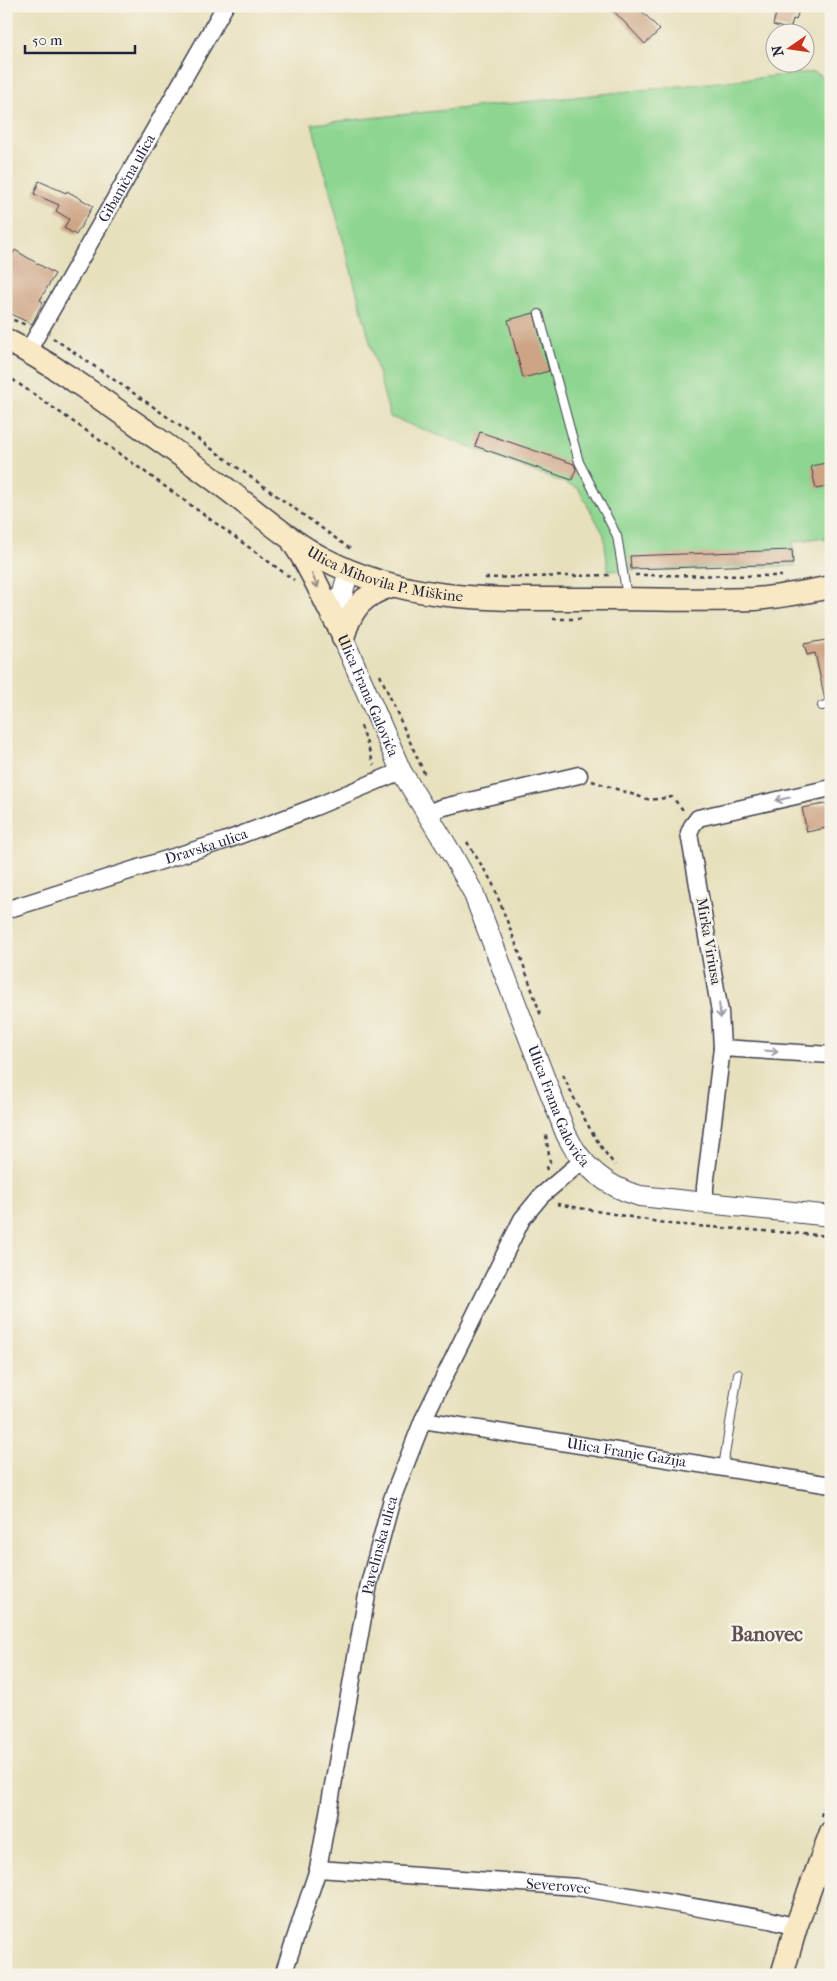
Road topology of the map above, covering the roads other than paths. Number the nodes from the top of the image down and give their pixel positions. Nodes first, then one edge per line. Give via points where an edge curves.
1 (225, 6) edge
2 (539, 314) dead end
3 (6, 340) edge
4 (28, 351) junction
5 (290, 539) junction
6 (352, 562) junction
7 (391, 586) junction
8 (831, 587) edge
9 (627, 599) junction
10 (342, 634) junction
11 (831, 704) edge
12 (822, 706) dead end
13 (401, 771) junction
14 (580, 775) road end
15 (831, 788) edge
16 (427, 814) junction
17 (6, 910) edge
18 (722, 1048) junction
19 (831, 1055) edge
20 (582, 1161) junction
21 (705, 1203) junction
22 (831, 1216) edge
23 (738, 1374) dead end
24 (423, 1420) junction
25 (723, 1467) junction
26 (831, 1485) edge
27 (831, 1832) edge
28 (318, 1869) junction
29 (796, 1927) junction
30 (283, 1975) edge
31 (782, 1975) edge

1 - 4 street, Gibanična ulica
2 - 9 lane via 579,462 617,536
3 - 4 main road, Ulica Mihovila P. Miškine
4 - 5 main road, Ulica Mihovila P. Miškine via 211,477
5 - 6 main road, Ulica Mihovila P. Miškine via 322,558
5 -> 10 main road via 304,558
6 - 7 main road, Ulica Mihovila P. Miškine
6 - 10 street, Ulica Frana Galovića via 339,606
7 - 9 main road, Ulica Mihovila P. Miškine via 449,596
7 - 10 main road via 361,601
8 - 9 main road, Ulica Mihovila P. Miškine via 756,599
10 - 13 street, Ulica Frana Galovića
11 - 12 lane
13 - 16 street, Ulica Frana Galovića
13 - 17 street, Dravska ulica via 227,840
14 - 16 street via 440,808
15 -> 18 street, Mirka Viriusa via 698,818 689,833 715,976
16 - 20 street, Ulica Frana Galovića via 473,892 566,1134
18 -> 19 street
18 - 21 street, Mirka Viriusa
20 - 21 street, Ulica Frana Galovića via 603,1179 630,1193
20 - 24 street, Pavelinska ulica via 541,1196 522,1219
21 - 22 street, Ulica Frana Galovića
23 - 25 lane
24 - 25 street, Ulica Franje Gažija
24 - 28 street, Pavelinska ulica via 392,1499 369,1584
25 - 26 street, Ulica Franje Gažija
27 - 29 main road
28 - 29 street, Severovec via 577,1888
28 - 30 street, Pavelinska ulica
29 - 31 main road

